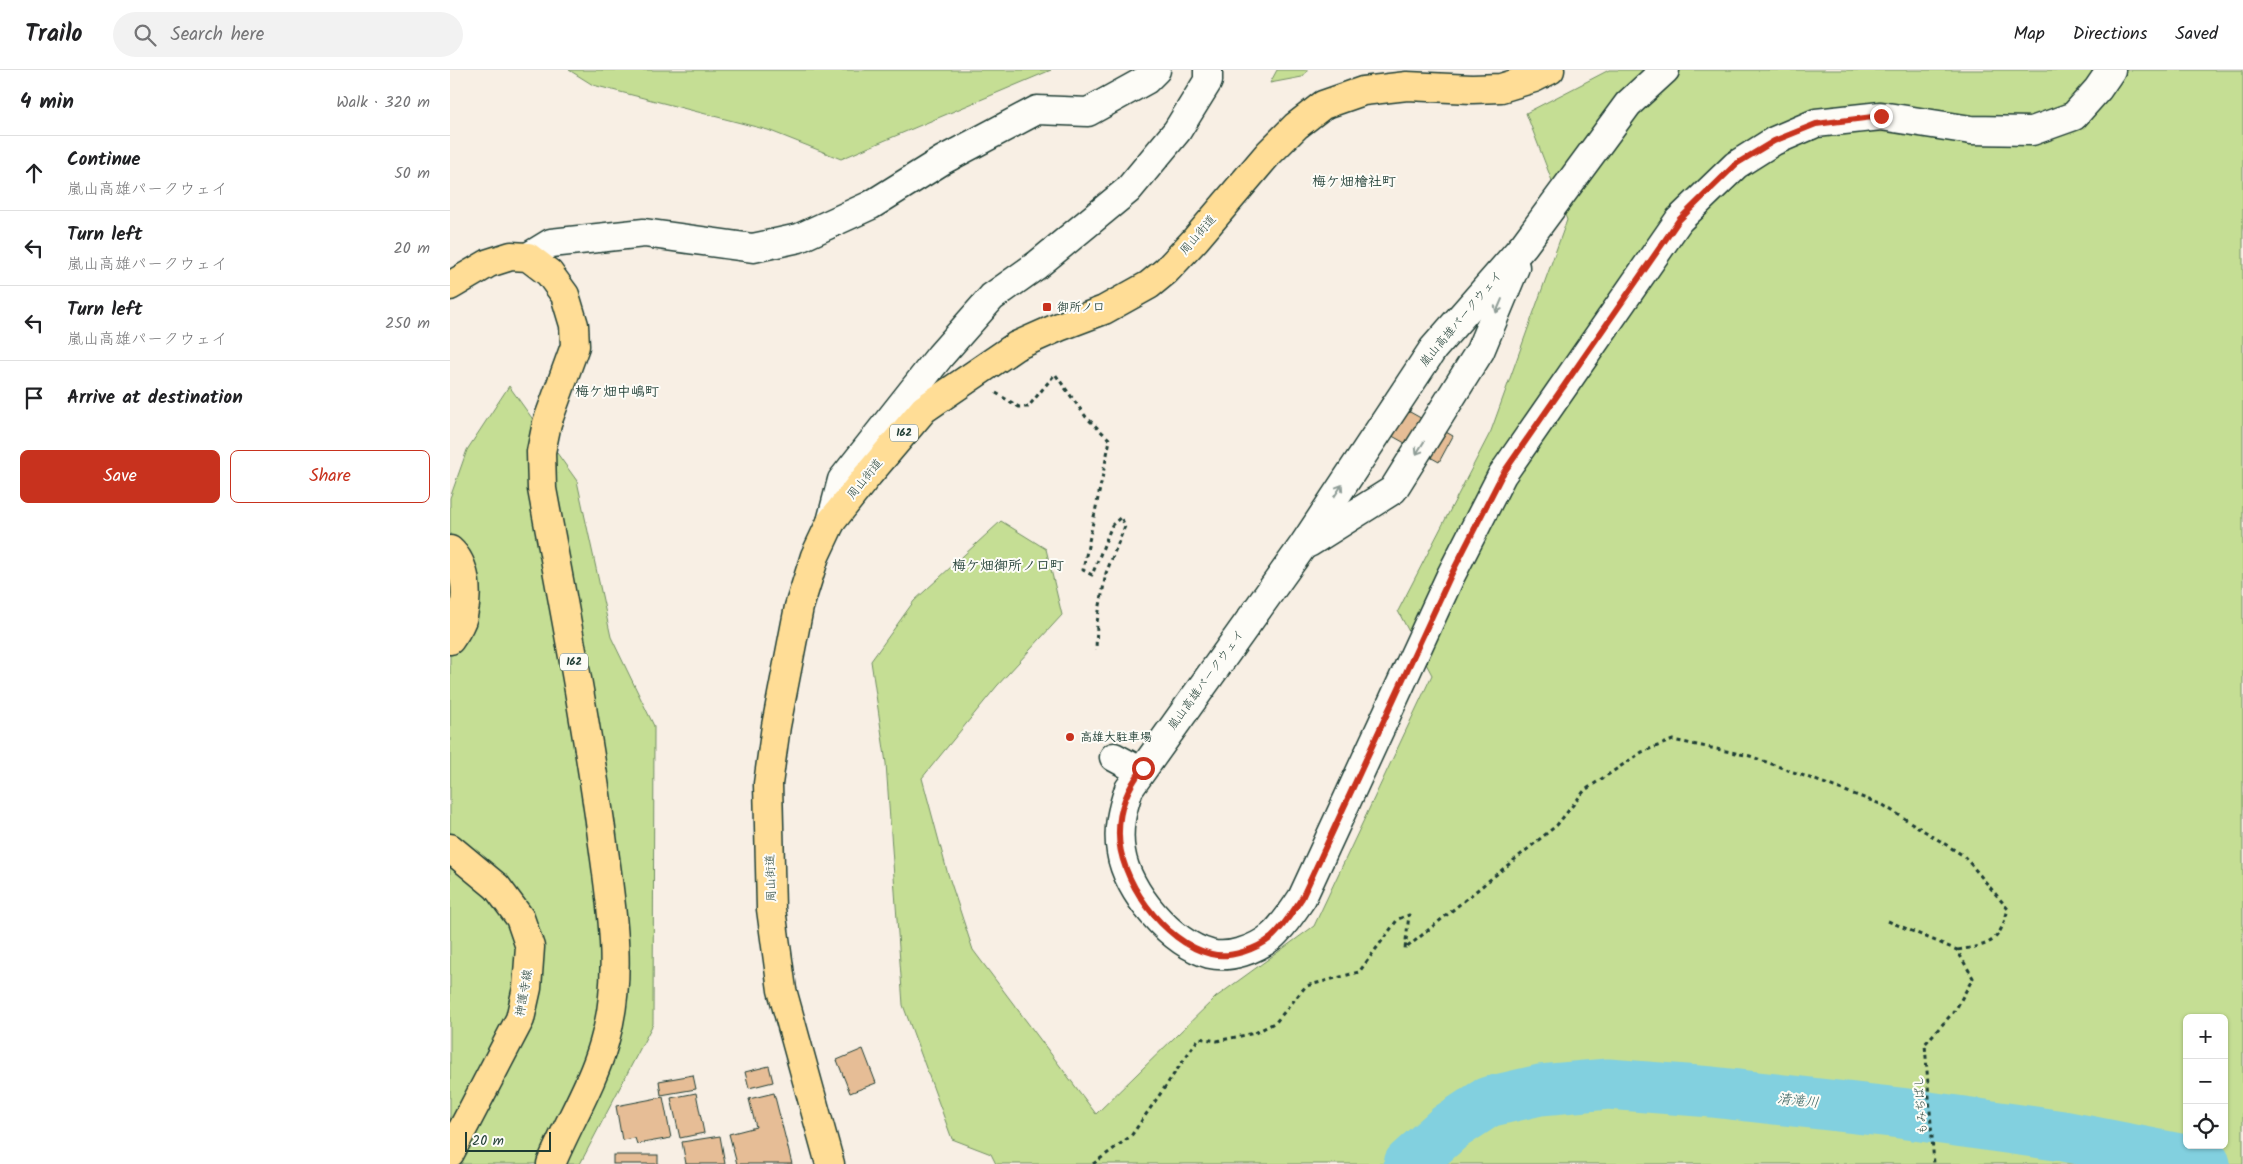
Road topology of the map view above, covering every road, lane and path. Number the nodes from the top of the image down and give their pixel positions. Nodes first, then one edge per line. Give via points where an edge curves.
1 (1156, 70) edge
2 (1208, 70) edge
3 (1550, 70) edge
4 (1665, 70) edge
5 (2111, 70) edge
6 (1524, 245) junction
7 (528, 257) junction
8 (450, 286) edge
9 (992, 390) dead end
10 (831, 522) junction
11 (1302, 547) junction
12 (450, 550) edge
13 (450, 640) edge
14 (1096, 650) dead end
15 (1114, 757) dead end
16 (1140, 771) junction
17 (450, 848) edge
18 (1888, 921) dead end
19 (1958, 950) junction
20 (450, 1153) edge
21 (551, 1164) edge
22 (830, 1164) edge
23 (1093, 1164) edge
24 (1934, 1164) edge

1 - 7 street via 1146,80 1088,112 1037,110 943,160 871,205 799,238 753,248 644,233 550,242
2 - 10 street via 1208,81 1177,131 1128,190 1037,265 992,297 940,356 842,480
3 - 10 main road, 周山街道 / 162 via 1501,88 1407,86 1363,91 1323,105 1268,154 1189,246 1150,285 1104,310 1016,346 924,409
4 - 6 street, 嵐山高雄パークウェイ via 1628,104
5 - 16 street, 嵐山高雄パークウェイ via 2074,116 2032,130 1971,130 1881,116 1816,124 1774,141 1736,164 1679,220 1502,475 1451,575 1302,898 1272,937 1242,952 1211,954 1179,938 1146,904 1131,881 1121,854 1119,831 1129,788
11 -> 6 street, 嵐山高雄パークウェイ via 1433,349
6 -> 11 street, 嵐山高雄パークウェイ via 1480,351 1393,490
7 - 8 main road via 511,256 489,263
7 - 21 main road, 162 via 549,273 565,295 574,325 575,346 547,423 541,452 542,489 592,763 613,918 613,995 604,1042 585,1093
9 - 14 path via 1019,407 1028,406 1055,374 1086,416 1110,440 1083,570 1092,575 1112,525 1121,517 1125,526 1106,572 1097,622
10 - 22 main road, 周山街道 / 162 via 815,556 799,607 768,784 772,909 782,990
11 - 16 street, 嵐山高雄パークウェイ
12 - 13 main road via 463,574 466,594 463,618
15 - 16 street
17 - 20 main road, 神護寺線 via 497,887 520,918 530,947 527,988 520,1020
18 - 19 path
19 - 23 path via 1984,946 2002,930 2008,909 1964,856 1883,805 1750,756 1672,740 1642,752 1585,790 1557,825 1405,949 1409,915 1398,920 1359,972 1306,986 1276,1022 1255,1033 1217,1041 1198,1038 1132,1136
19 - 24 path, もみぢばし via 1973,978 1956,1009 1925,1044

